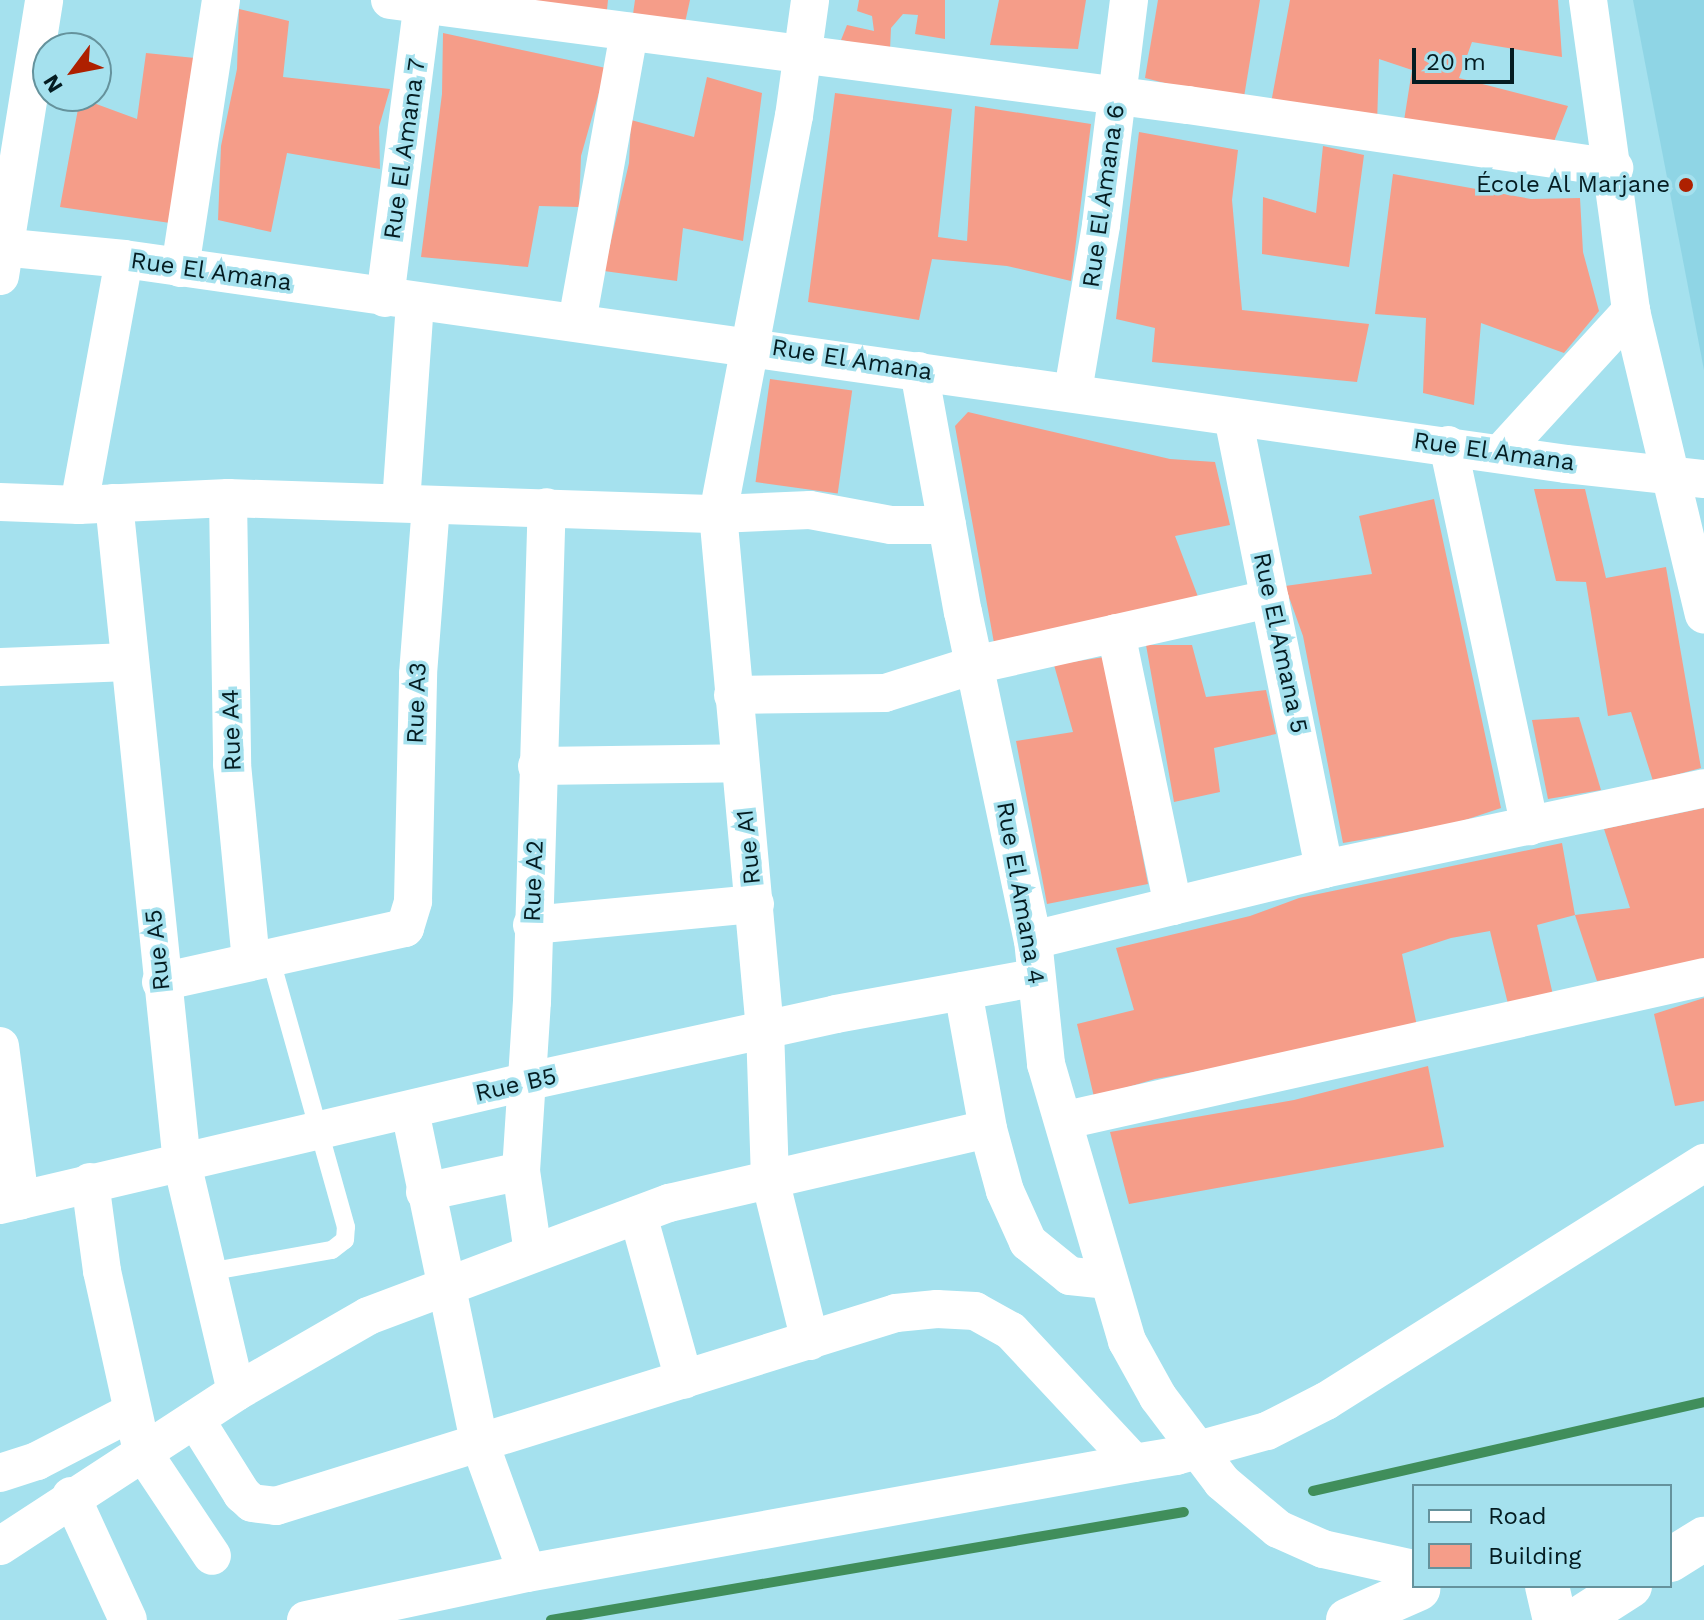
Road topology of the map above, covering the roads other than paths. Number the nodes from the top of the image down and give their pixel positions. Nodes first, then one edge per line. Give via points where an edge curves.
1 (44, 0) edge
2 (221, 0) edge
3 (810, 0) edge
4 (1129, 0) edge
5 (1588, 0) edge
6 (412, 2) edge
7 (629, 32) junction
8 (803, 56) junction
9 (1118, 96) junction
10 (1614, 168) junction
11 (1, 257) edge
12 (124, 259) junction
13 (180, 268) junction
14 (400, 300) junction
15 (1631, 311) junction
16 (577, 322) junction
17 (750, 345) junction
18 (919, 371) junction
19 (1073, 391) junction
20 (1233, 417) junction
21 (1448, 445) junction
22 (1501, 453) junction
23 (1686, 476) edge
24 (228, 498) junction
25 (0, 502) edge
26 (96, 504) junction
27 (416, 504) junction
28 (547, 507) junction
29 (718, 514) junction
30 (947, 525) junction
31 (1270, 599) junction
32 (1704, 614) edge
33 (1116, 633) junction
34 (129, 662) junction
35 (974, 665) junction
36 (0, 667) edge
37 (733, 695) junction
38 (740, 763) junction
39 (537, 766) junction
40 (1704, 788) edge
41 (1530, 826) junction
42 (1324, 869) junction
43 (755, 904) junction
44 (1173, 906) junction
45 (532, 925) junction
46 (1033, 940) junction
47 (260, 958) junction
48 (1704, 977) edge
49 (1035, 978) junction
50 (161, 982) junction
51 (963, 991) junction
52 (765, 1030) junction
53 (1, 1064) edge
54 (525, 1082) junction
55 (410, 1111) junction
56 (1066, 1120) junction
57 (988, 1129) junction
58 (319, 1132) junction
59 (182, 1163) junction
60 (1704, 1163) edge
61 (521, 1171) junction
62 (770, 1179) junction
63 (90, 1182) junction
64 (425, 1192) junction
65 (10, 1203) edge
66 (638, 1215) junction
67 (533, 1253) junction
68 (208, 1272) junction
69 (1106, 1280) junction
70 (448, 1284) junction
71 (810, 1341) junction
72 (684, 1380) junction
73 (236, 1392) junction
74 (132, 1412) junction
75 (195, 1419) junction
76 (479, 1441) junction
77 (1201, 1448) junction
78 (142, 1451) junction
79 (1134, 1463) junction
80 (0, 1473) edge
81 (71, 1496) junction
82 (1704, 1536) edge
83 (1672, 1537) edge
84 (0, 1546) edge
85 (212, 1556) dead end
86 (1672, 1559) edge
87 (527, 1573) junction
88 (1547, 1588) edge
89 (1627, 1588) edge
90 (1416, 1591) edge
91 (128, 1620) edge
92 (306, 1620) edge
93 (1348, 1620) edge
94 (1555, 1620) edge
95 (1577, 1620) edge

1 - 11 street
2 - 13 street
3 - 8 street, Rue A1
4 - 9 street, Rue El Amana 6
5 - 10 street
6 - 7 street
6 - 14 street, Rue El Amana 7
7 - 8 street
7 - 16 street
8 - 9 street
8 - 17 street, Rue A1
9 - 10 street
9 - 19 street, Rue El Amana 6
10 - 15 street
11 - 12 street, Rue El Amana
12 - 13 street, Rue El Amana
12 - 26 street, Rue A5
13 - 14 street, Rue El Amana
14 - 16 street, Rue El Amana
14 - 27 street, Rue El Amana 7
15 - 22 street
15 - 23 street
16 - 17 street, Rue El Amana
17 - 18 street, Rue El Amana
17 - 29 street, Rue A1
18 - 19 street, Rue El Amana
18 - 30 street, Rue El Amana 4
19 - 20 street, Rue El Amana
20 - 21 street, Rue El Amana
20 - 31 street, Rue El Amana 5
21 - 22 street, Rue El Amana
21 - 41 street
22 - 23 street, Rue El Amana
23 - 32 street
24 - 26 street
24 - 27 street
24 - 47 street, Rue A4 via 232,764
25 - 26 street
26 - 34 street, Rue A5
27 - 28 street
27 - 47 street, Rue A3 via 413,901 405,928
28 - 29 street
28 - 39 street, Rue A2
29 - 30 street via 810,510 891,525
29 - 37 street, Rue A1
30 - 35 street, Rue El Amana 4
31 - 33 street
31 - 42 street, Rue El Amana 5
33 - 35 street
33 - 44 street
34 - 36 street
34 - 50 street, Rue A5
35 - 37 street via 885,693
35 - 46 street, Rue El Amana 4
37 - 38 street, Rue A1
38 - 39 street
38 - 43 street, Rue A1
39 - 45 street, Rue A2
40 - 41 street
41 - 42 street
42 - 44 street
43 - 45 street
43 - 52 street, Rue A1
44 - 46 street
45 - 54 street, Rue A2
46 - 49 street, Rue El Amana 4
47 - 50 street
47 - 58 lane
48 - 56 street
49 - 51 street, Rue B5
49 - 56 street, Rue El Amana 4 via 1046,1064
50 - 59 street, Rue A5
51 - 52 street, Rue B5
51 - 57 street
52 - 54 street, Rue B5
52 - 62 street, Rue A1
53 - 65 street
54 - 55 street, Rue B5
54 - 61 street, Rue A2
55 - 58 street, Rue B5
55 - 64 street
56 - 69 street, Rue El Amana 4
57 - 62 street
57 - 69 street via 1005,1191 1028,1242 1070,1276
58 - 59 street, Rue B5
58 - 68 lane via 346,1227 345,1240 332,1250
59 - 63 street, Rue B5
59 - 68 street, Rue A5
60 - 77 street via 1326,1401 1267,1431
61 - 64 street
61 - 67 street, Rue A2
62 - 66 street
62 - 71 street, Rue A1
63 - 65 street, Rue B5
63 - 74 street via 102,1271
64 - 70 street
66 - 67 street
66 - 72 street
67 - 70 street
68 - 73 street, Rue A5
69 - 77 street, Rue El Amana 4 via 1127,1341 1158,1397
70 - 73 street via 334,1331
70 - 76 street
71 - 72 street
71 - 79 street via 896,1313 975,1311 1011,1331
72 - 76 street
73 - 75 street
74 - 78 street
74 - 80 street via 37,1461
75 - 76 street via 242,1494 262,1506
75 - 78 street
76 - 87 street
77 - 79 street
77 - 90 street, Rue El Amana 4 via 1222,1482 1278,1529
78 - 81 street
78 - 85 street
79 - 87 street
81 - 84 street
81 - 91 street
82 - 83 highway
82 - 86 highway
87 - 92 street
88 - 94 highway
89 - 95 highway
90 - 93 highway

